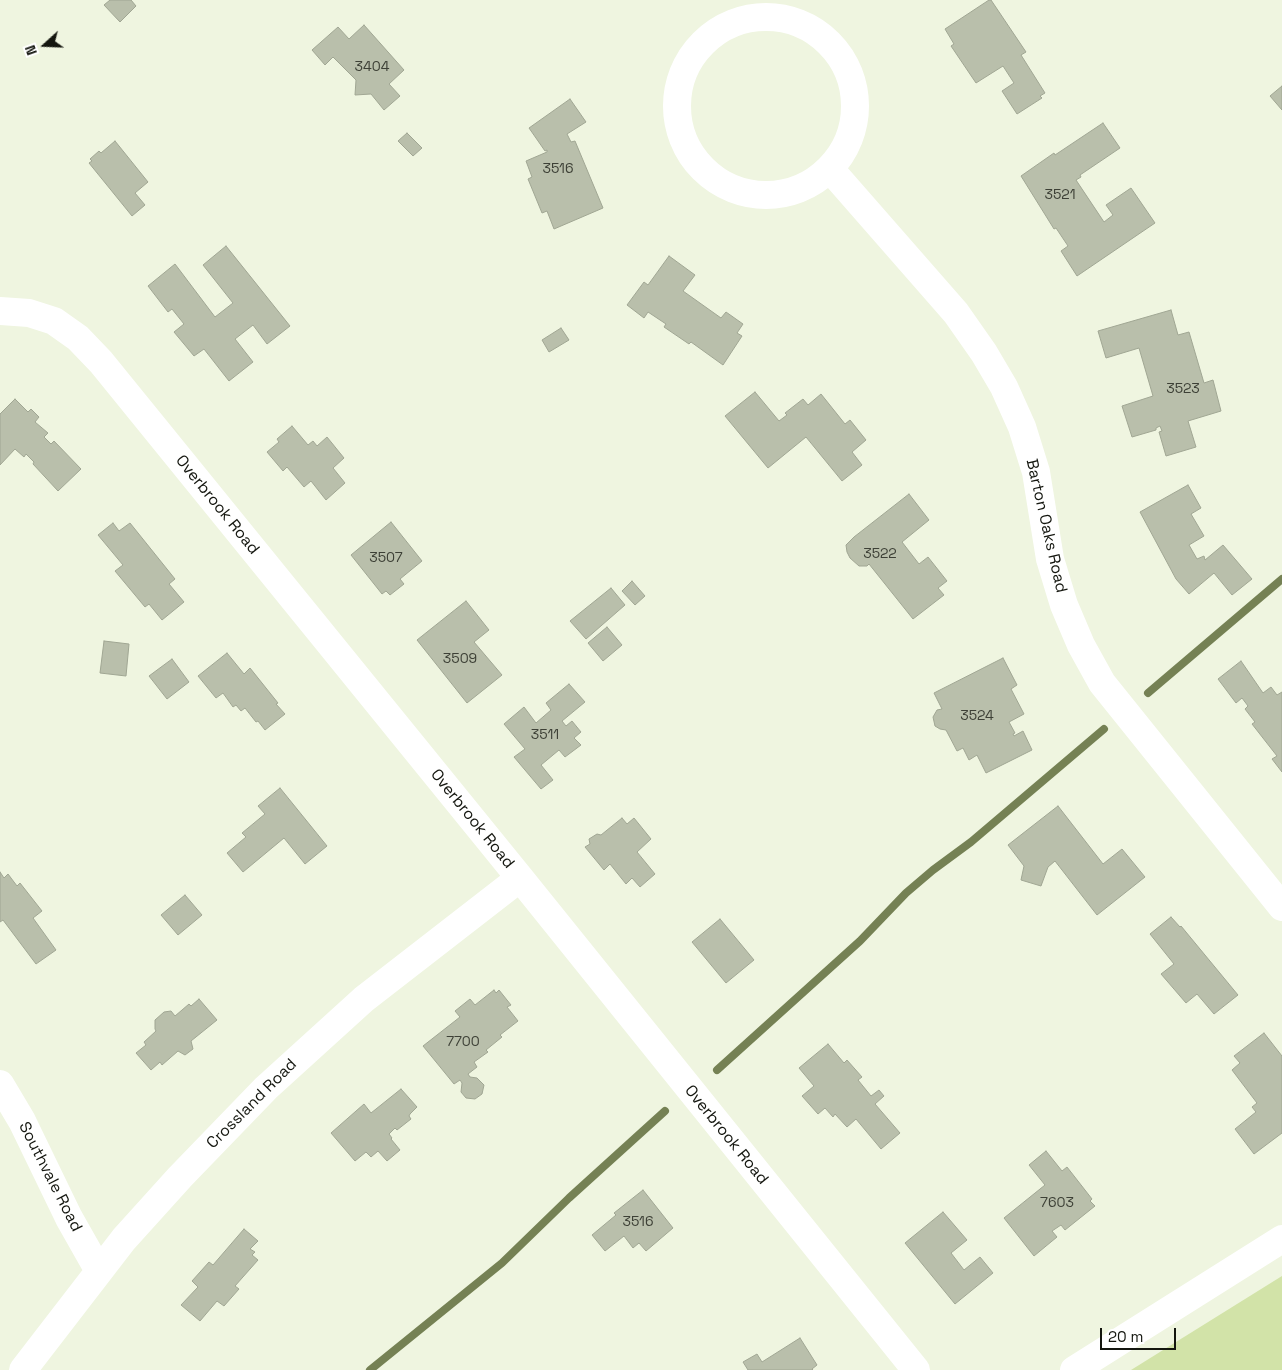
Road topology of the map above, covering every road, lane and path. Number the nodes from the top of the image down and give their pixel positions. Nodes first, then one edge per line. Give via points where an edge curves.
1 (830, 169) junction
2 (0, 311) edge
3 (520, 878) junction
4 (1282, 907) edge
5 (0, 1084) edge
6 (1282, 1239) edge
7 (99, 1271) junction
8 (23, 1370) edge
9 (916, 1370) edge
10 (1074, 1370) edge

1 - 1 street via 812,183 792,192 766,196 739,192 713,179 693,158 682,138 676,111 679,83 689,59 705,39 728,24 755,16 782,17 800,23 829,42 844,62 854,90 854,120 846,146
1 - 4 street, Barton Oaks Road via 956,313 1004,387 1022,427 1036,472 1050,559 1064,605 1102,683
2 - 3 street, Overbrook Road via 29,313 54,321 78,338 101,362
3 - 7 street, Crossland Road via 364,999 315,1042 180,1177
3 - 9 street, Overbrook Road
5 - 7 street, Southvale Road
6 - 10 street
7 - 8 street, Crossland Road

